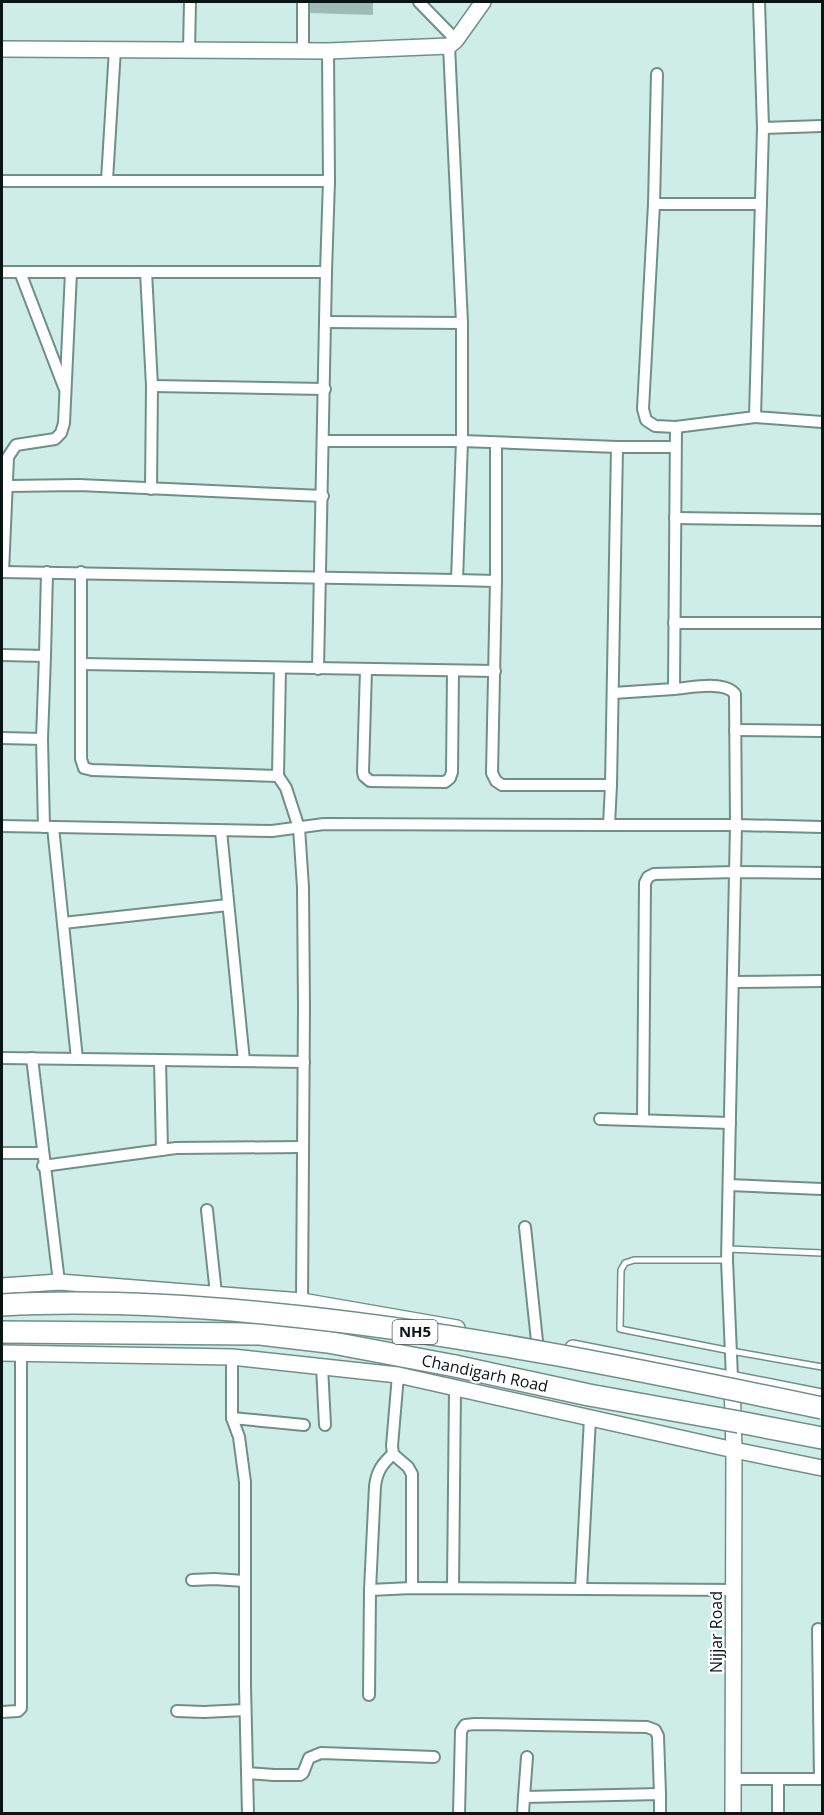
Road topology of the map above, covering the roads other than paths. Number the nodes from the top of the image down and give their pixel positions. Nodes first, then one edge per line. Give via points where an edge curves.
1 (190, 2) edge
2 (303, 2) edge
3 (419, 2) edge
4 (483, 2) edge
5 (759, 2) edge
6 (452, 43) junction
7 (2, 49) edge
8 (115, 49) junction
9 (189, 50) junction
10 (303, 51) junction
11 (328, 51) junction
12 (657, 74) dead end
13 (822, 126) edge
14 (763, 128) junction
15 (107, 180) junction
16 (2, 181) edge
17 (328, 182) junction
18 (654, 204) junction
19 (761, 204) junction
20 (2, 272) edge
21 (20, 272) junction
22 (71, 272) junction
23 (146, 272) junction
24 (326, 272) junction
25 (326, 322) junction
26 (462, 323) junction
27 (152, 386) junction
28 (325, 389) junction
29 (66, 393) junction
30 (755, 417) junction
31 (822, 422) edge
32 (676, 427) junction
33 (324, 441) junction
34 (462, 441) junction
35 (496, 443) junction
36 (617, 447) junction
37 (675, 447) junction
38 (8, 486) junction
39 (151, 489) junction
40 (323, 495) junction
41 (675, 518) junction
42 (822, 520) edge
43 (2, 572) edge
44 (47, 572) junction
45 (81, 572) junction
46 (320, 579) junction
47 (457, 580) junction
48 (496, 581) junction
49 (674, 623) junction
50 (822, 623) edge
51 (2, 655) edge
52 (45, 656) junction
53 (82, 664) junction
54 (280, 668) junction
55 (318, 669) junction
56 (366, 669) junction
57 (453, 671) junction
58 (495, 671) junction
59 (674, 689) junction
60 (613, 693) junction
61 (735, 730) junction
62 (822, 731) edge
63 (2, 738) edge
64 (42, 739) junction
65 (278, 776) junction
66 (611, 785) junction
67 (609, 825) junction
68 (736, 825) junction
69 (2, 826) edge
70 (49, 827) junction
71 (822, 827) edge
72 (299, 828) junction
73 (221, 831) junction
74 (735, 872) junction
75 (822, 873) edge
76 (228, 905) junction
77 (63, 923) junction
78 (822, 981) edge
79 (733, 982) junction
80 (2, 1058) edge
81 (32, 1058) junction
82 (77, 1059) junction
83 (160, 1060) junction
84 (244, 1061) junction
85 (304, 1062) junction
86 (600, 1119) dead end
87 (643, 1120) junction
88 (730, 1123) junction
89 (303, 1147) junction
90 (162, 1150) junction
91 (2, 1153) edge
92 (42, 1153) junction
93 (43, 1166) junction
94 (729, 1185) junction
95 (822, 1189) edge
96 (207, 1210) dead end
97 (525, 1227) dead end
98 (822, 1253) edge
99 (728, 1255) junction
100 (59, 1282) junction
101 (2, 1286) edge
102 (216, 1294) junction
103 (302, 1301) junction
104 (2, 1305) edge
105 (2, 1332) edge
106 (537, 1341) junction
107 (730, 1351) junction
108 (21, 1352) junction
109 (2, 1353) edge
110 (231, 1357) junction
111 (322, 1366) junction
112 (822, 1367) edge
113 (398, 1375) junction
114 (732, 1378) junction
115 (455, 1387) junction
116 (822, 1397) edge
117 (822, 1408) edge
118 (232, 1418) junction
119 (590, 1418) junction
120 (304, 1425) dead end
121 (325, 1425) dead end
122 (822, 1438) edge
123 (734, 1450) junction
124 (393, 1454) junction
125 (822, 1467) edge
126 (192, 1580) dead end
127 (245, 1581) junction
128 (412, 1588) junction
129 (453, 1588) junction
130 (581, 1589) junction
131 (370, 1590) junction
132 (734, 1590) junction
133 (818, 1629) dead end
134 (369, 1695) dead end
135 (245, 1710) junction
136 (177, 1711) dead end
137 (2, 1712) edge
138 (434, 1757) dead end
139 (527, 1757) dead end
140 (247, 1773) junction
141 (733, 1779) junction
142 (821, 1779) edge
143 (778, 1780) junction
144 (660, 1794) junction
145 (524, 1797) junction
146 (248, 1814) edge
147 (459, 1814) edge
148 (523, 1814) edge
149 (660, 1814) edge
150 (733, 1814) edge
151 (778, 1814) edge

1 - 9 street
2 - 10 street
3 - 6 street
4 - 6 main road
5 - 14 street
6 - 11 main road
6 - 26 street
7 - 8 main road
8 - 9 main road
8 - 15 street
9 - 10 main road
10 - 11 main road
11 - 17 street
12 - 18 street
13 - 14 street
14 - 19 street
15 - 16 street
15 - 17 street
17 - 24 street
18 - 19 street
18 - 32 street via 643,409 646,420 655,426
19 - 30 street
20 - 21 street
21 - 22 street
21 - 29 street
22 - 23 street
22 - 29 street
23 - 24 street
23 - 27 street
24 - 25 street
25 - 26 street
25 - 28 street
26 - 34 street
27 - 28 street
27 - 39 street
28 - 33 street
29 - 38 street via 60,433 55,439 16,445 8,457
30 - 31 street
30 - 32 street
32 - 37 street
33 - 34 street
33 - 40 street
34 - 35 street
34 - 47 street
35 - 36 street
35 - 48 street
36 - 37 street
36 - 60 street
37 - 41 street
38 - 39 street
38 - 43 street
39 - 40 street
40 - 46 street
41 - 42 street
41 - 49 street
43 - 44 street
44 - 45 street
44 - 52 street
45 - 46 street
45 - 53 street
46 - 47 street
46 - 55 street
47 - 48 street
48 - 58 street
49 - 50 street
49 - 59 street
51 - 52 street
52 - 64 street
53 - 54 street
53 - 65 street via 84,768
54 - 55 street
54 - 65 street
55 - 56 street
56 - 57 street
56 - 57 street via 363,772 367,779 381,781 445,782 450,778
57 - 58 street
58 - 66 street via 492,773 496,781 502,785
59 - 60 street
59 - 61 street via 723,686 732,690
60 - 66 street
61 - 62 street
61 - 68 street
63 - 64 street
64 - 70 street
65 - 72 street
66 - 67 street
67 - 68 street
67 - 72 street via 324,824
68 - 71 street
68 - 74 street
69 - 70 street
70 - 73 street
70 - 77 street
72 - 73 street
72 - 85 street
73 - 76 street
74 - 75 street
74 - 79 street
74 - 87 street via 654,874 645,883
76 - 77 street
76 - 84 street
77 - 82 street
78 - 79 street
79 - 88 street
80 - 81 street
81 - 82 street
81 - 92 street
82 - 83 street
83 - 84 street
83 - 90 street
84 - 85 street
85 - 89 street
86 - 87 street
87 - 88 street
88 - 94 street
89 - 90 street
89 - 103 street
90 - 93 street
91 - 92 street
92 - 93 street
93 - 100 street
94 - 95 street
94 - 99 street
96 - 102 street
97 - 106 street
98 - 99 lane
99 - 107 street
99 - 107 lane via 625,1263 621,1270 620,1329
100 - 101 main road
100 - 102 main road
102 - 103 main road
103 - 106 main road
104 - 117 highway, NH5, bridge via 137,1303 315,1318 456,1337
105 - 122 highway, Chandigarh Road / NH5, bridge via 250,1334 328,1342
106 - 114 main road
107 - 112 lane
107 - 114 street
108 - 109 main road
108 - 110 main road
108 - 137 street via 21,1708
110 - 111 main road
110 - 118 street
111 - 113 main road
111 - 121 street
113 - 115 main road
113 - 124 street
114 - 116 main road
114 - 123 main road, Nijjar Road
115 - 119 main road
115 - 129 street
118 - 120 street
118 - 127 street via 239,1437 245,1482
119 - 123 main road
119 - 130 street
123 - 125 main road
123 - 132 main road, Nijjar Road
124 - 128 street via 412,1474
124 - 131 street via 377,1473
126 - 127 street
127 - 135 street
128 - 129 street
128 - 131 street
129 - 130 street
130 - 132 street
131 - 134 street
132 - 141 main road, Nijjar Road
133 - 142 street
135 - 136 street
135 - 140 street
138 - 140 street via 321,1754 309,1758 300,1775
139 - 145 street
140 - 146 street
141 - 143 street
141 - 150 main road, Nijjar Road
142 - 143 street
143 - 151 street
144 - 145 street
144 - 147 street via 655,1730 475,1724 465,1725 461,1731
144 - 149 street
145 - 148 street

